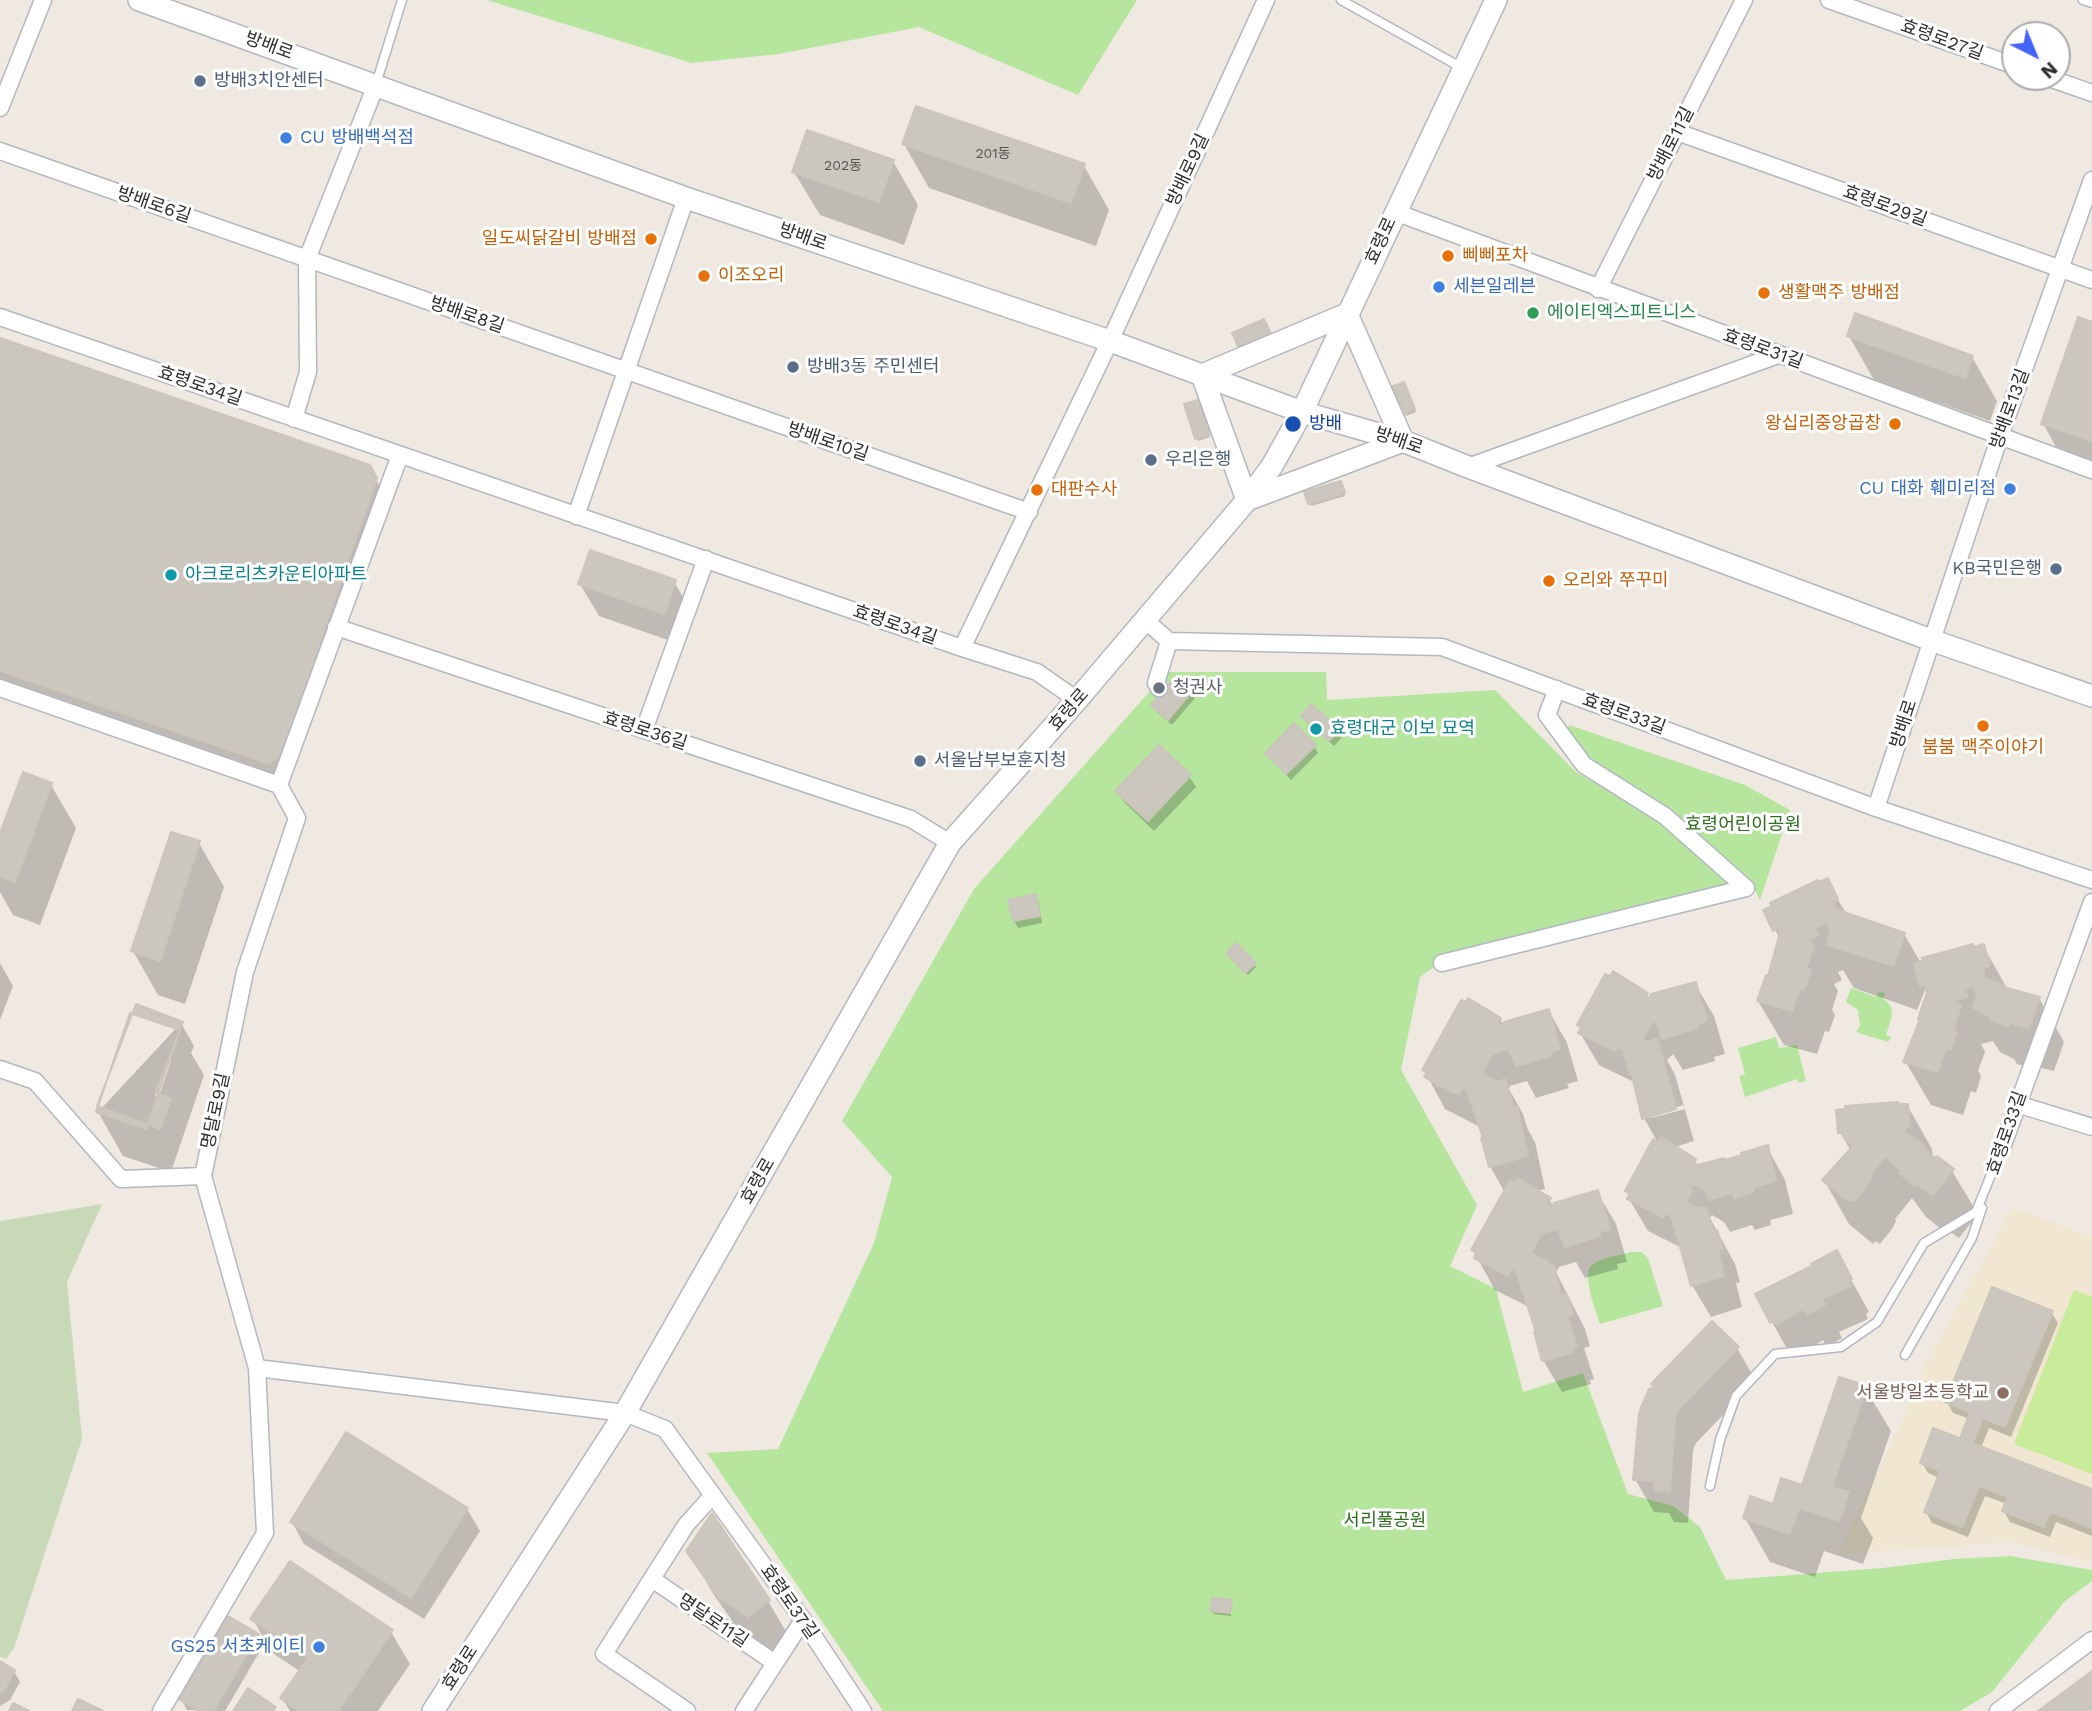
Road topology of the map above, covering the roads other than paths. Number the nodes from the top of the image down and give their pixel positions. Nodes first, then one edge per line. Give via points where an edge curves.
1 (43, 0) edge
2 (139, 0) edge
3 (402, 0) edge
4 (1266, 0) edge
5 (1342, 0) edge
6 (1496, 0) edge
7 (1744, 0) edge
8 (1829, 0) edge
9 (2083, 0) edge
10 (2092, 3) edge
11 (2001, 61) edge
12 (1464, 69) junction
13 (376, 85) junction
14 (2071, 86) edge
15 (2092, 93) edge
16 (0, 108) edge
17 (1678, 132) junction
18 (0, 150) edge
19 (2092, 180) edge
20 (686, 198) junction
21 (1395, 212) junction
22 (307, 259) junction
23 (2060, 269) junction
24 (2092, 280) edge
25 (1598, 289) junction
26 (1347, 314) junction
27 (0, 317) edge
28 (1110, 341) junction
29 (1778, 355) junction
30 (627, 371) junction
31 (1202, 374) junction
32 (1302, 412) junction
33 (294, 418) junction
34 (2000, 436) junction
35 (1403, 441) junction
36 (400, 455) junction
37 (1468, 467) junction
38 (2092, 470) edge
39 (1247, 500) junction
40 (1029, 512) junction
41 (576, 516) junction
42 (706, 559) junction
43 (1146, 621) junction
44 (336, 627) junction
45 (1931, 640) junction
46 (1168, 641) junction
47 (962, 648) junction
48 (0, 688) edge
49 (1159, 688) dead end
50 (1558, 689) junction
51 (2092, 696) edge
52 (1077, 700) junction
53 (644, 730) junction
54 (279, 785) junction
55 (1876, 808) junction
56 (950, 843) junction
57 (2092, 880) edge
58 (2092, 902) edge
59 (1442, 962) dead end
60 (0, 1069) edge
61 (2017, 1104) junction
62 (2092, 1127) edge
63 (2003, 1145) junction
64 (203, 1176) junction
65 (1905, 1356) dead end
66 (257, 1368) junction
67 (625, 1413) junction
68 (1710, 1486) dead end
69 (713, 1495) junction
70 (652, 1579) junction
71 (803, 1620) junction
72 (2092, 1640) edge
73 (775, 1663) junction
74 (166, 1709) edge
75 (433, 1711) edge
76 (687, 1711) edge
77 (744, 1711) edge
78 (863, 1711) edge
79 (1998, 1711) edge

1 - 16 street
2 - 13 main road, 방배로
3 - 13 lane
4 - 28 street, 방배로9길
5 - 12 lane
6 - 12 main road, 효령로
7 - 17 street, 방배로11길
8 - 11 street, 효령로27길
9 - 10 lane
12 - 21 main road, 효령로
13 - 20 main road, 방배로
13 - 22 street
14 - 15 street
17 - 23 street, 효령로29길
17 - 25 street, 방배로11길
18 - 22 street, 방배로6길
19 - 23 street, 방배로13길
20 - 28 main road, 방배로
20 - 30 street
21 - 25 street, 효령로31길
21 - 26 main road, 효령로
22 - 30 street, 방배로8길
22 - 33 street via 308,372
23 - 24 street, 효령로29길
23 - 34 street, 방배로13길
25 - 29 street, 효령로31길
26 - 31 main road
26 - 32 main road, 효령로
26 - 35 main road
27 - 33 street, 효령로34길
28 - 31 main road, 방배로
28 - 40 street
29 - 34 street, 효령로31길
29 - 37 street
30 - 40 street, 방배로10길
30 - 41 street
31 - 32 main road, 방배로
31 - 39 main road
32 - 35 main road, 방배로
32 - 39 main road, 효령로
33 - 36 street, 효령로34길
34 - 38 street, 효령로31길
34 - 45 street, 방배로13길
35 - 37 main road, 방배로
35 - 39 main road
36 - 41 street, 효령로34길
36 - 44 street
37 - 45 main road, 방배로
39 - 43 main road, 효령로
40 - 47 street
41 - 42 street, 효령로34길
42 - 47 street, 효령로34길
42 - 53 street
43 - 46 street
43 - 52 main road, 효령로
44 - 53 street, 효령로36길
44 - 54 street
45 - 51 main road, 방배로
45 - 55 street, 방배로
46 - 49 street via 1156,683
46 - 50 street, 효령로33길 via 1442,647
47 - 52 street, 효령로34길 via 1037,672
48 - 54 street
50 - 55 street, 효령로33길
50 - 59 street via 1547,715 1584,765 1665,816 1746,888
52 - 56 main road, 효령로
53 - 56 street, 효령로36길 via 911,819
54 - 64 street, 명달로9길 via 297,818 245,972
55 - 57 street, 효령로33길
56 - 67 main road, 효령로
58 - 61 street, 효령로33길
60 - 64 street via 35,1081 121,1179
61 - 62 street
61 - 63 street, 효령로33길
63 - 65 lane, 효령로33길 via 1972,1238
63 - 68 lane via 1976,1212 1924,1243 1877,1322 1841,1347 1775,1354 1735,1396
64 - 66 street, 명달로9길
66 - 67 street
66 - 74 street, 명달로9길 via 265,1532
67 - 69 street, 효령로37길 via 665,1429
67 - 75 main road, 효령로
69 - 70 street via 686,1525
69 - 71 street, 효령로37길
70 - 73 street, 명달로11길
70 - 76 street via 604,1654
71 - 73 street
71 - 78 street, 효령로37길
72 - 79 street
73 - 77 street

